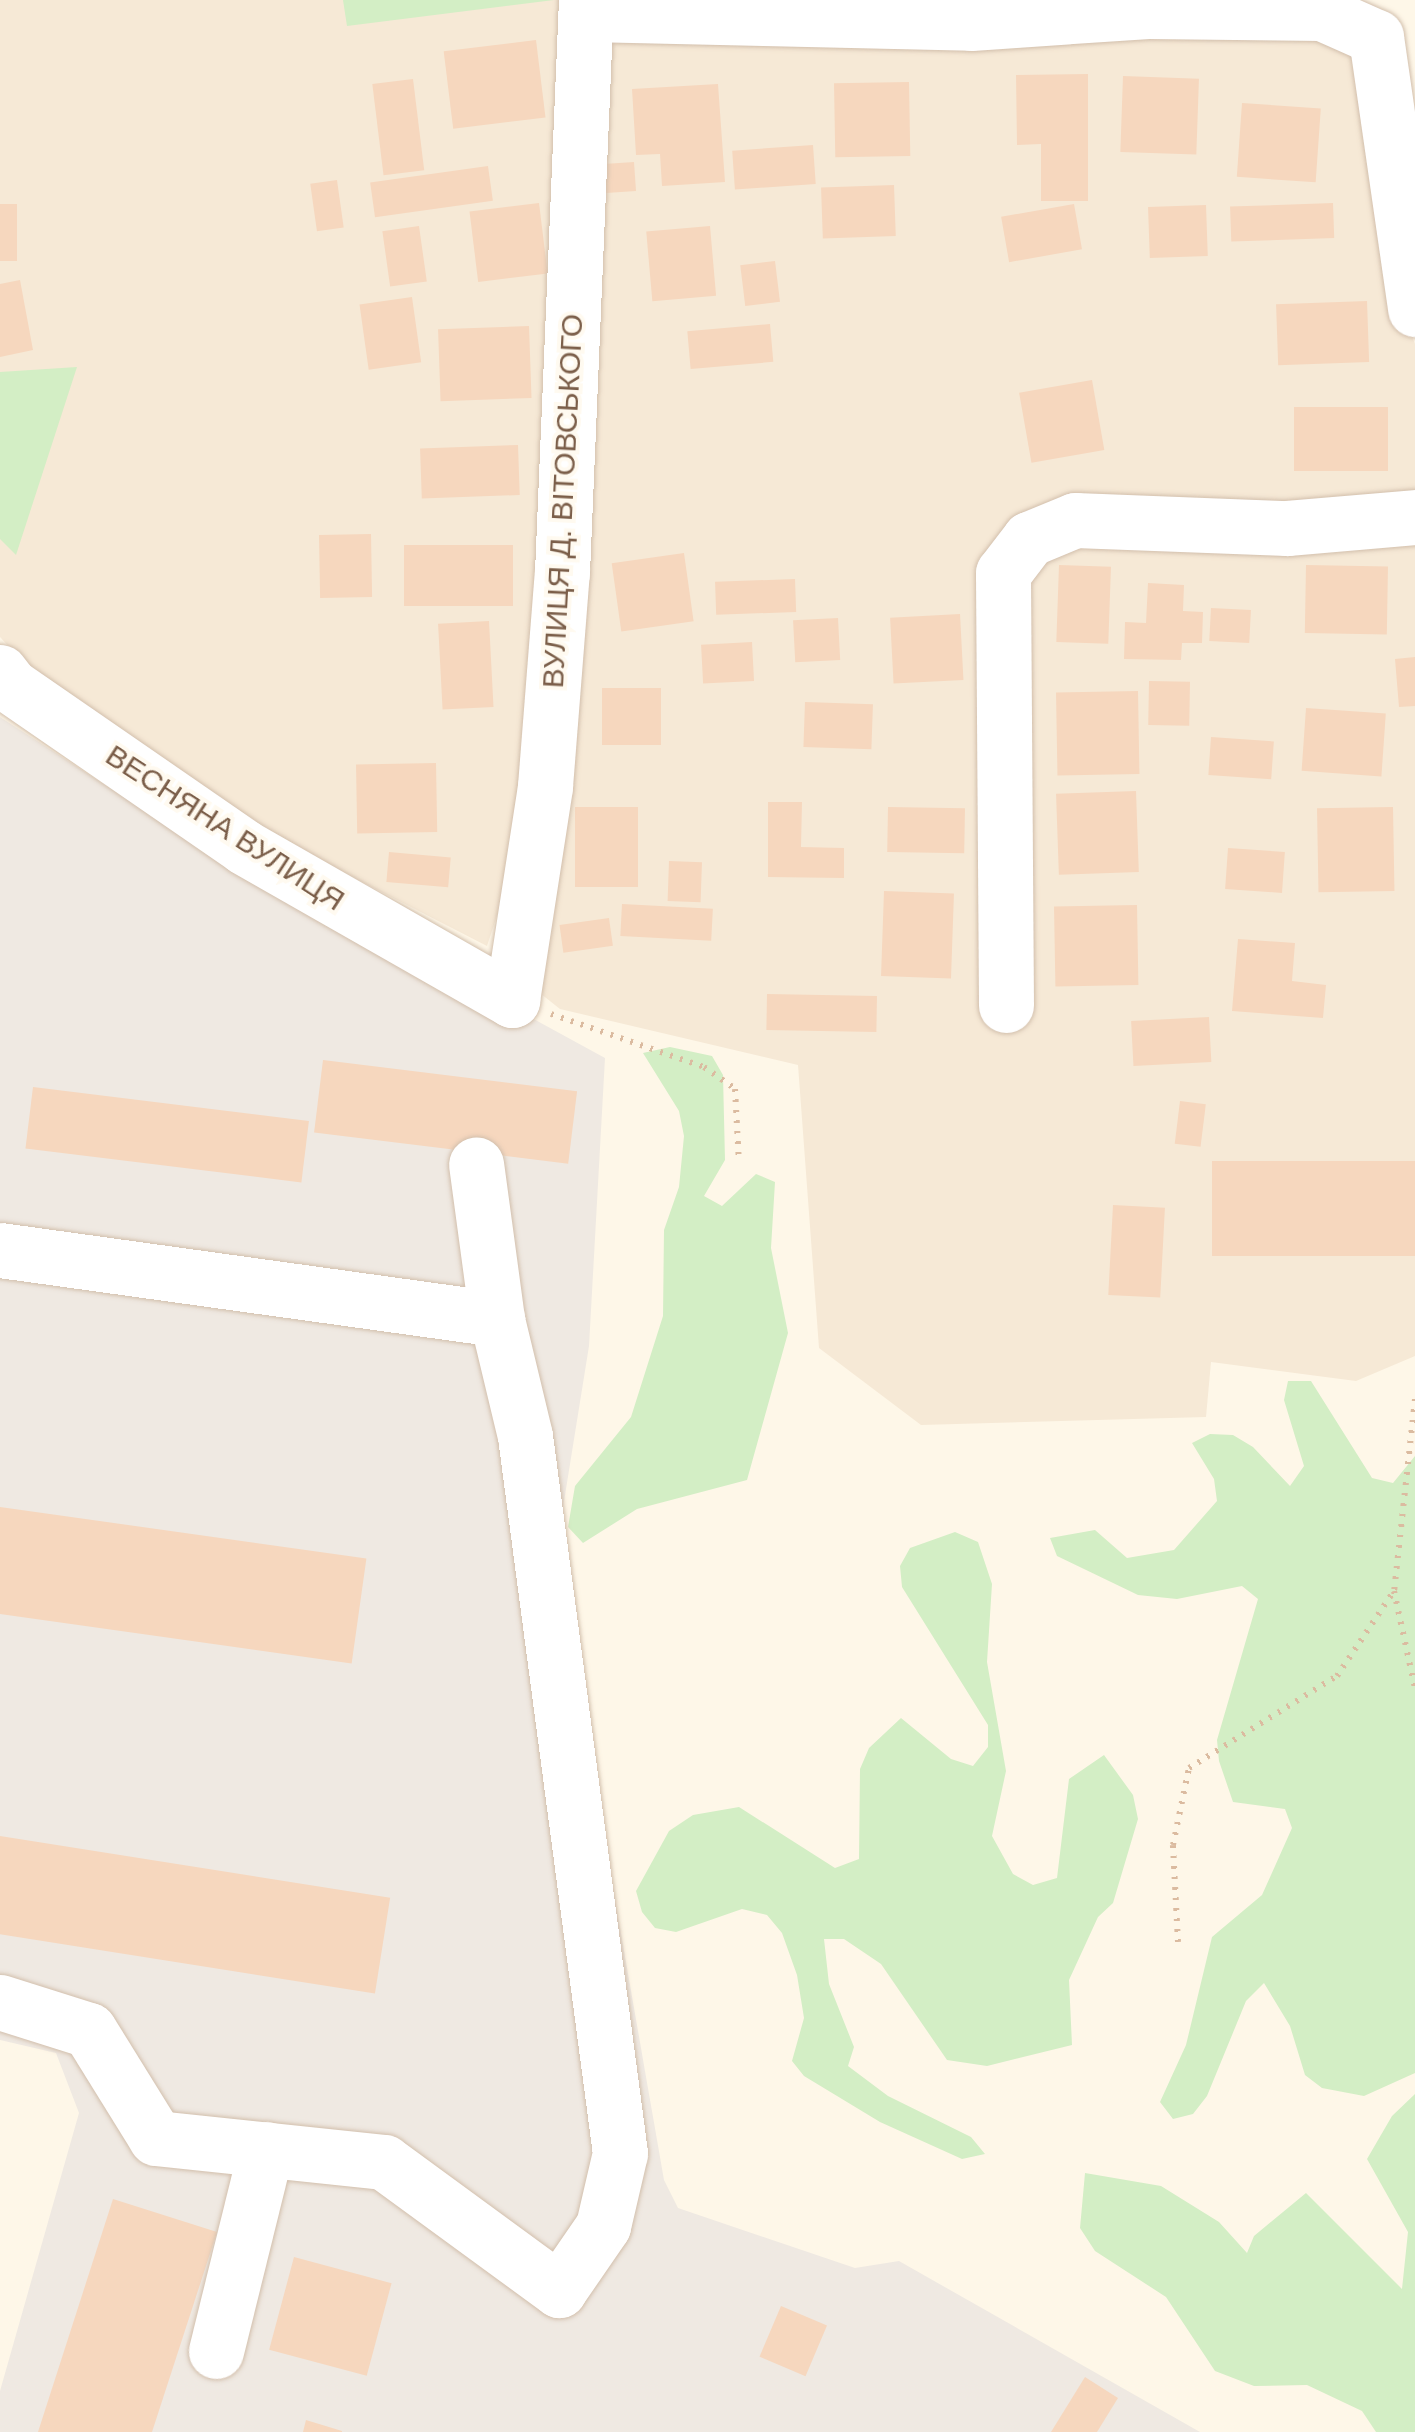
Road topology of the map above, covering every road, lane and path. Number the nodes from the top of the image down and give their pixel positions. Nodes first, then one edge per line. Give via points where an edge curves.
1 (1147, 5) edge
2 (587, 7) edge
3 (1384, 19) edge
4 (1415, 309) edge
5 (1415, 518) edge
6 (4, 693) edge
7 (512, 1000) junction
8 (1006, 1005) dead end
9 (739, 1162) dead end
10 (476, 1164) dead end
11 (0, 1250) edge
12 (497, 1319) junction
13 (1415, 1399) edge
14 (1394, 1591) junction
15 (1415, 1688) edge
16 (1178, 1942) dead end
17 (0, 2002) edge
18 (266, 2150) junction
19 (216, 2351) dead end

1 - 2 street via 971,24
1 - 3 street
2 - 7 street, ВУЛИЦЯ Д. ВІТОВСЬКОГО via 562,572 545,786
3 - 4 street
5 - 8 street via 1287,528 1075,520 1029,539 1003,573
6 - 7 street, ВЕСНЯНА ВУЛИЦЯ via 244,847
7 - 9 path via 720,1078 735,1090
10 - 12 street
11 - 12 street
12 - 18 street via 524,1436 620,2153 604,2226 559,2290 384,2162
13 - 14 path
14 - 15 path
14 - 16 path via 1337,1676 1190,1768 1173,1845
17 - 18 street via 89,2030 156,2138
18 - 19 street

